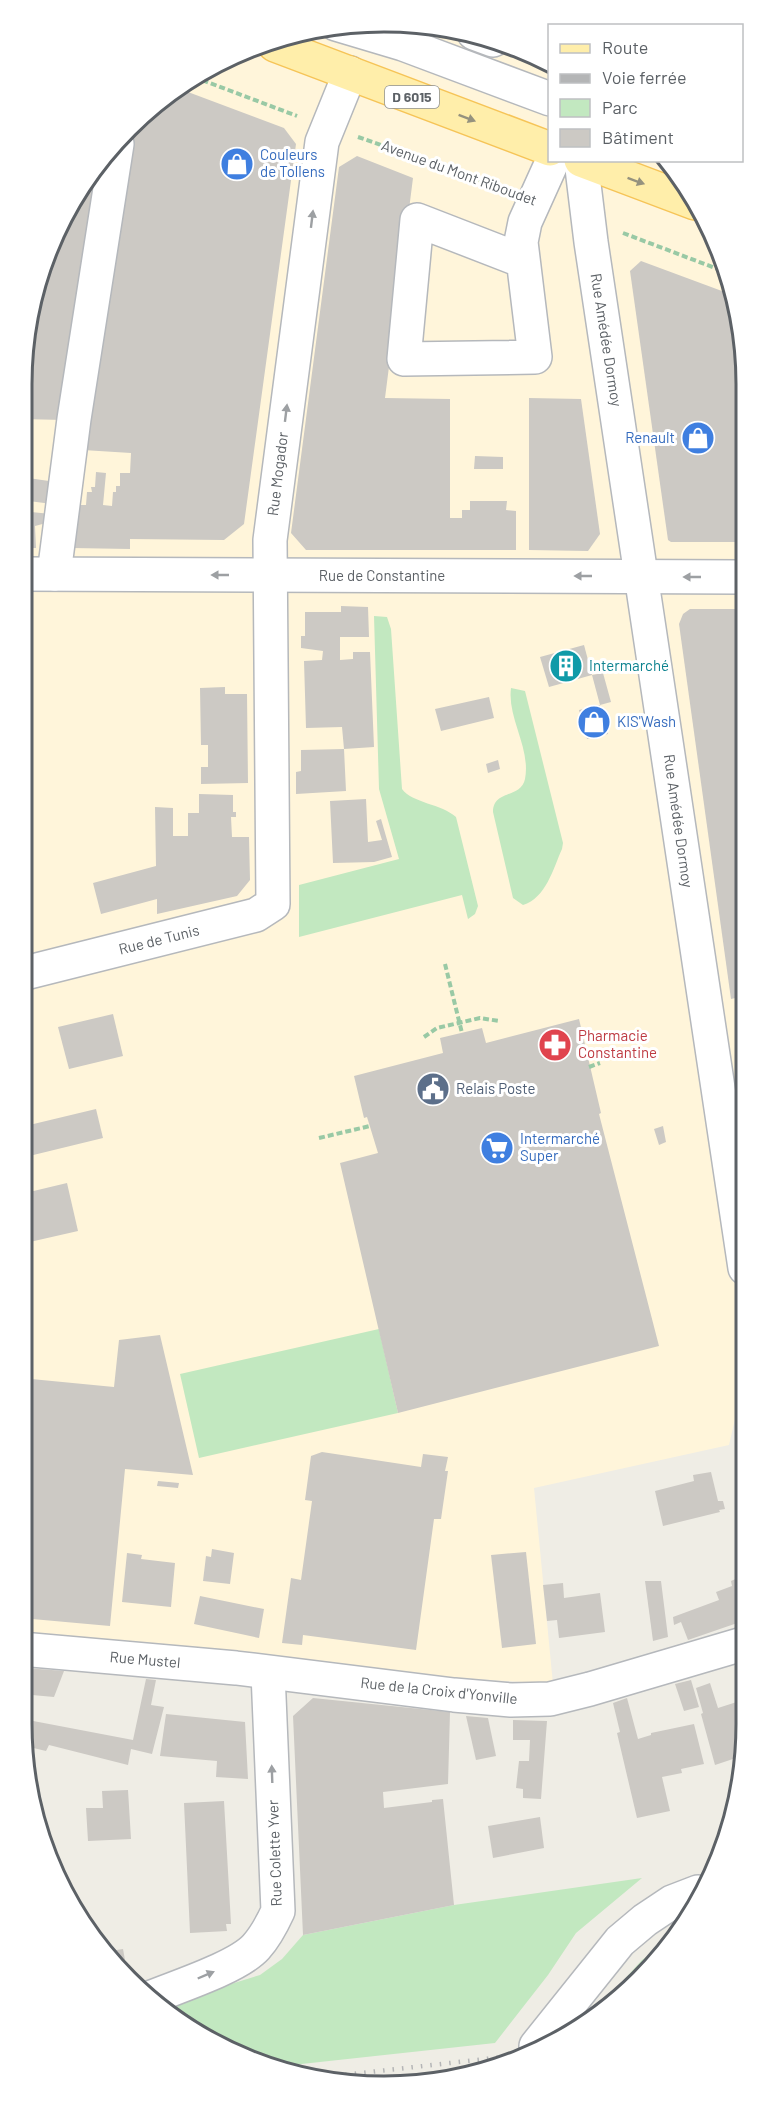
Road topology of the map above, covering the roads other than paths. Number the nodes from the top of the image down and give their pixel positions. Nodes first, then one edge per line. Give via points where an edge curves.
1 (363, 32) edge
2 (280, 47) edge
3 (350, 73) junction
4 (548, 99) edge
5 (548, 149) edge
6 (115, 156) edge
7 (552, 162) edge
8 (581, 162) edge
9 (586, 162) edge
10 (681, 197) edge
11 (523, 261) junction
12 (32, 574) edge
13 (54, 574) junction
14 (269, 575) junction
15 (641, 577) junction
16 (736, 577) edge
17 (274, 883) joint
18 (32, 971) edge
19 (736, 1208) edge
20 (736, 1646) edge
21 (32, 1650) edge
22 (268, 1672) junction
23 (691, 1895) edge
24 (158, 1995) edge
25 (542, 2038) edge

1 - 4 street
2 - 3 main road, D 6015
3 -> 5 main road, D 6015
14 -> 3 street, Rue Mogador via 270,540 322,142
6 - 13 street
7 - 11 street via 525,222
8 - 15 street, Rue Amédée Dormoy
9 -> 10 main road
11 - 11 street via 534,357 405,359 417,219
12 - 13 street, Rue de Constantine
14 -> 13 street, Rue de Constantine
15 -> 14 street, Rue de Constantine
14 - 17 street, Rue Mogador
16 -> 15 street, Rue de Constantine
15 - 19 street, Rue Amédée Dormoy
17 - 18 street, Rue de Tunis via 273,904 256,915
20 - 22 street, Rue de la Croix d'Yonville via 550,1699 454,1695
21 - 22 street, Rue Mustel
24 -> 22 street, Rue Colette Yver via 237,1962 255,1949 278,1911
23 - 25 street via 672,1902 620,1941

